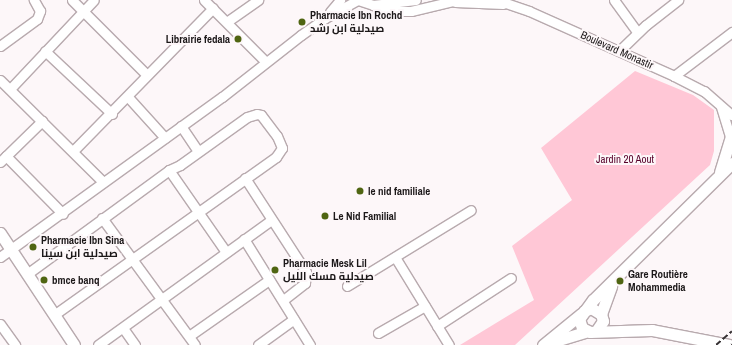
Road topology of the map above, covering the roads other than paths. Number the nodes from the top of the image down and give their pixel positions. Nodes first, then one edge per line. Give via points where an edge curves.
1 (34, 0) edge
2 (72, 0) edge
3 (94, 0) edge
4 (204, 0) edge
5 (258, 0) edge
6 (340, 0) edge
7 (358, 0) edge
8 (416, 0) edge
9 (497, 0) edge
10 (678, 0) edge
11 (450, 1) edge
12 (616, 1) edge
13 (512, 4) junction
14 (373, 5) junction
15 (213, 8) junction
16 (83, 12) junction
17 (325, 18) junction
18 (228, 21) junction
19 (637, 32) junction
20 (732, 32) edge
21 (0, 46) edge
22 (46, 51) junction
23 (619, 51) junction
24 (265, 61) junction
25 (147, 75) junction
26 (674, 76) junction
27 (4, 87) edge
28 (128, 97) junction
29 (718, 102) junction
30 (112, 114) junction
31 (732, 115) edge
32 (42, 120) junction
33 (181, 126) junction
34 (165, 138) junction
35 (731, 139) edge
36 (73, 151) junction
37 (198, 151) junction
38 (3, 159) edge
39 (732, 163) edge
40 (169, 170) junction
41 (245, 178) junction
42 (715, 179) junction
43 (103, 182) junction
44 (471, 210) dead end
45 (199, 211) junction
46 (63, 214) junction
47 (102, 218) junction
48 (271, 220) junction
49 (0, 233) edge
50 (244, 239) junction
51 (11, 249) junction
52 (226, 252) junction
53 (0, 257) edge
54 (395, 257) junction
55 (132, 261) junction
56 (27, 274) junction
57 (511, 278) dead end
58 (269, 280) junction
59 (615, 280) junction
60 (347, 286) dead end
61 (161, 300) junction
62 (283, 300) junction
63 (425, 306) junction
64 (582, 312) junction
65 (54, 315) junction
66 (602, 316) junction
67 (294, 319) junction
68 (0, 324) edge
69 (438, 326) junction
70 (123, 328) junction
71 (634, 329) junction
72 (592, 331) junction
73 (378, 333) dead end
74 (189, 336) junction
75 (15, 345) edge
76 (74, 345) edge
77 (98, 345) edge
78 (134, 345) edge
79 (195, 345) edge
80 (258, 345) edge
81 (310, 345) edge
82 (449, 345) edge
83 (543, 345) edge
84 (729, 345) edge

1 - 21 street via 40,11 37,19
2 - 16 street
3 - 16 street
4 - 15 street
5 - 18 street
6 - 17 street
7 - 14 street, Boulevard Monastir
7 - 17 street
8 - 14 street, Boulevard Monastir
9 - 13 street, Boulevard Monastir
10 - 19 street
11 - 13 street, Boulevard Monastir
11 - 14 street, Boulevard Monastir via 400,12
12 - 19 street
13 - 23 street, Boulevard Monastir
15 - 18 street
15 - 25 street
16 - 22 street
16 - 25 street
17 - 24 street
18 - 24 street
19 - 23 street
20 - 26 street
22 - 27 street
22 - 30 street
23 - 26 street, Boulevard Monastir
24 - 33 street
25 - 28 street
26 - 29 street, Boulevard Monastir via 704,91
27 - 32 street
28 - 30 street
28 - 34 street
29 - 31 street, Boulevard Monastir
29 - 35 street
30 - 36 street
32 - 36 street
32 - 38 street
33 - 34 street
33 - 37 street
34 - 43 street
35 - 42 street via 724,165
36 - 43 street
37 - 40 street
37 - 41 street via 247,117 261,115 277,136 282,148 276,157
38 - 46 street
39 - 42 street
40 - 45 street
40 - 47 street
41 - 45 street
41 - 48 street
42 - 59 street
43 - 46 street
44 - 54 street
45 - 52 street
45 - 55 street
46 - 51 street
47 - 55 street
47 - 56 street
48 - 50 street
48 - 62 street via 307,278 303,285
49 - 51 street
50 - 52 street
50 - 58 street
51 - 53 street
51 - 56 street
52 - 61 street
54 - 60 street
54 - 63 street
55 - 61 street
55 - 65 street
56 - 65 street
57 - 69 street
58 - 62 street
58 - 74 street
59 - 64 street
59 - 66 street via 607,294
61 - 70 street
61 - 74 street
62 - 67 street
63 - 69 street
63 - 73 street
64 - 66 street via 591,308
64 - 72 street via 580,324
64 - 83 street
65 - 76 street
66 - 71 street
66 - 72 street via 602,325
67 - 80 street
67 - 81 street
68 - 75 street
69 - 82 street
70 - 77 street
70 - 78 street
71 - 72 street
71 - 84 street via 668,332
72 - 83 street
74 - 79 street

